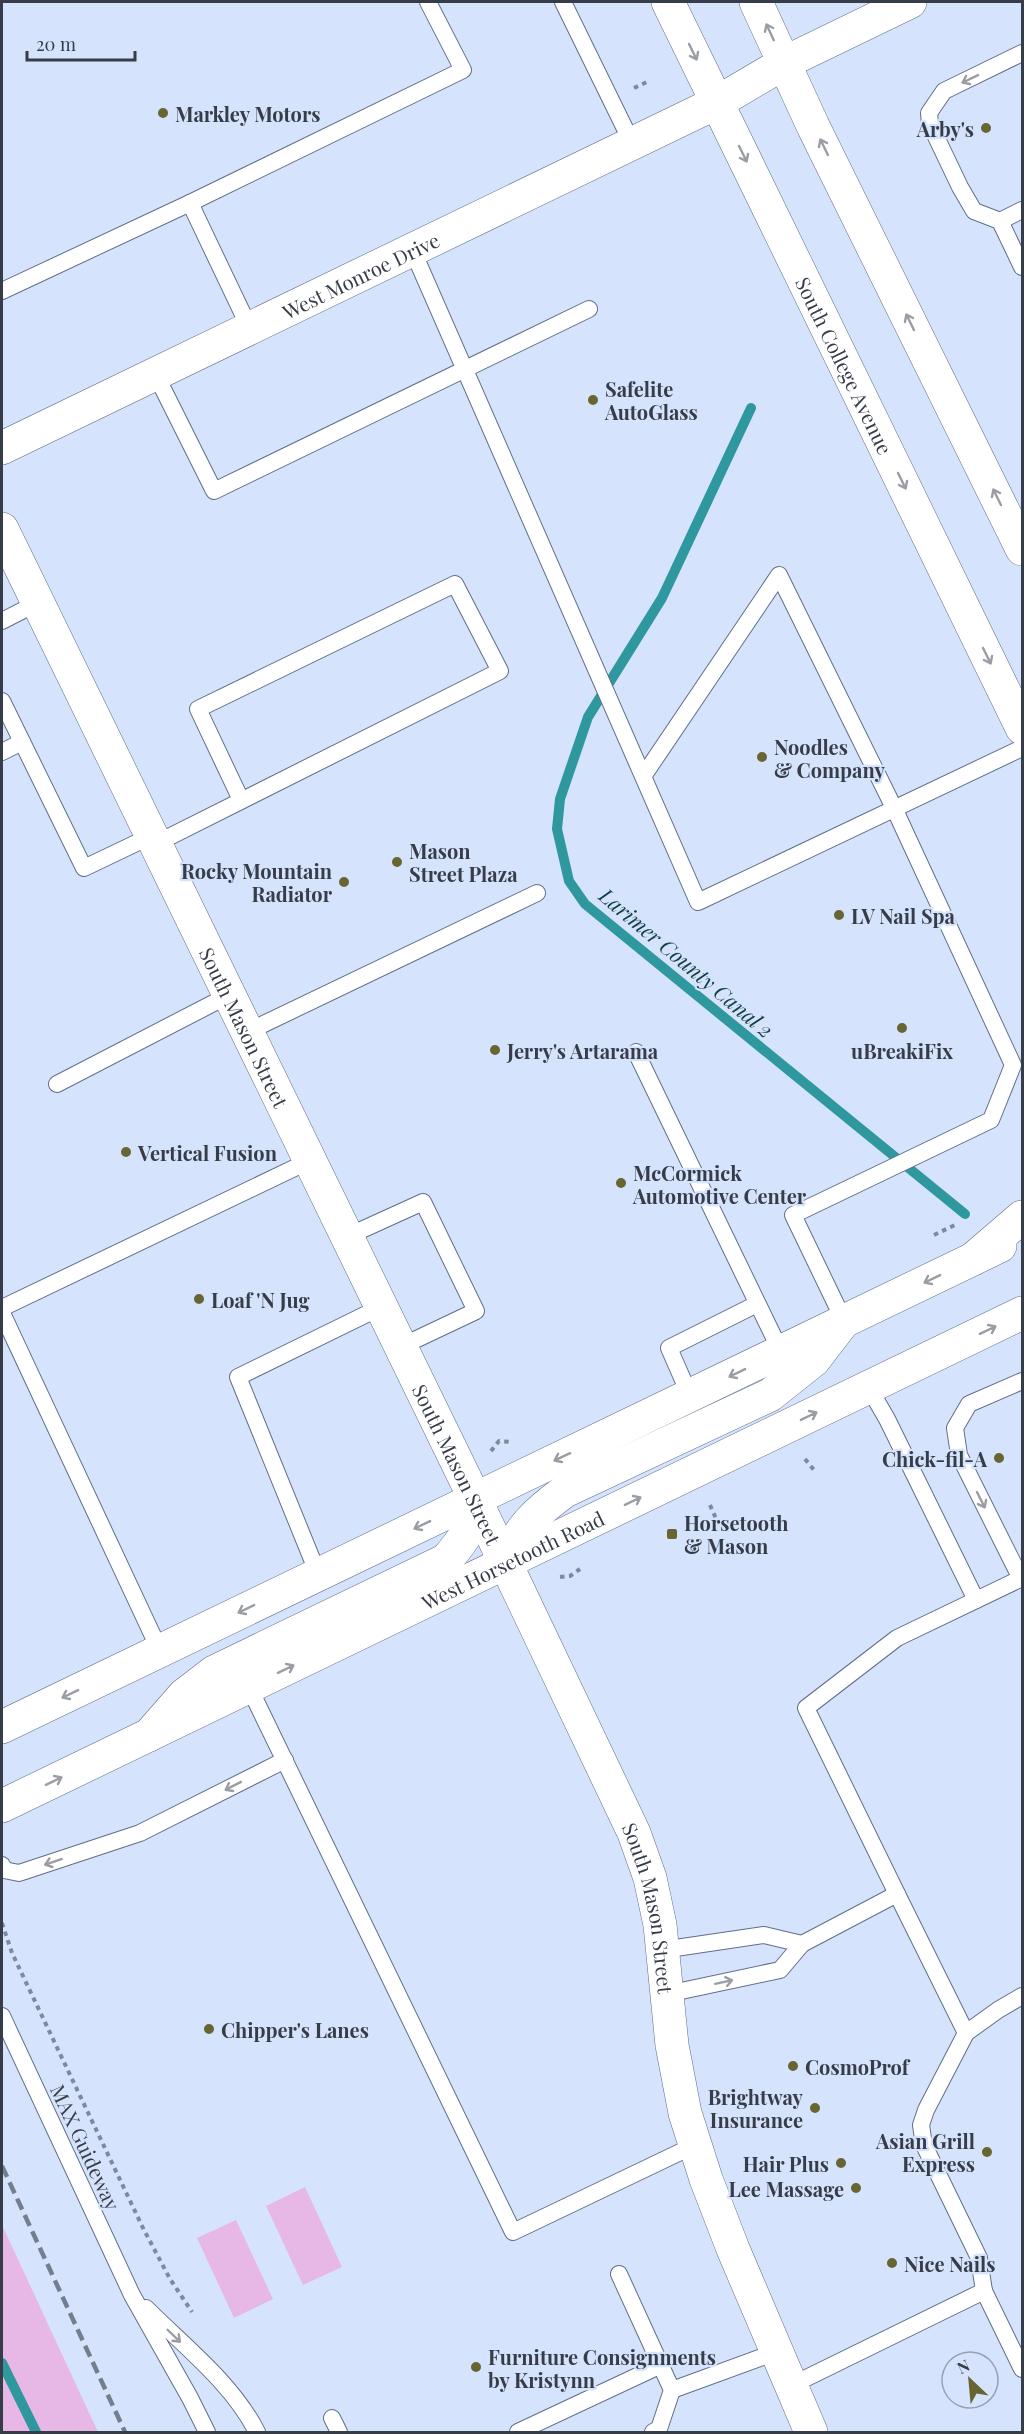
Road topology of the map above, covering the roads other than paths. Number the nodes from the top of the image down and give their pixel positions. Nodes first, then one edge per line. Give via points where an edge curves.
1 (428, 2) edge
2 (563, 2) edge
3 (668, 2) edge
4 (756, 2) edge
5 (910, 2) edge
6 (1023, 53) edge
7 (784, 63) junction
8 (718, 102) junction
9 (632, 142) junction
10 (190, 204) junction
11 (1023, 210) edge
12 (1000, 221) junction
13 (412, 249) junction
14 (1023, 267) edge
15 (2, 291) edge
16 (589, 309) dead end
17 (249, 327) junction
18 (465, 370) junction
19 (155, 373) junction
20 (2, 448) edge
21 (2, 529) edge
22 (1023, 549) edge
23 (38, 603) junction
24 (2, 621) edge
25 (2, 701) edge
26 (1023, 728) edge
27 (22, 742) junction
28 (1023, 748) edge
29 (2, 752) edge
30 (644, 775) junction
31 (241, 800) junction
32 (894, 808) junction
33 (153, 840) junction
34 (537, 894) dead end
35 (229, 995) junction
36 (247, 1032) junction
37 (636, 1052) dead end
38 (57, 1084) dead end
39 (309, 1161) junction
40 (1023, 1217) edge
41 (1023, 1235) edge
42 (346, 1237) junction
43 (973, 1259) junction
44 (757, 1304) junction
45 (381, 1306) junction
46 (2, 1308) edge
47 (2, 1313) edge
48 (1023, 1313) edge
49 (844, 1321) junction
50 (400, 1347) junction
51 (781, 1352) junction
52 (1023, 1381) edge
53 (869, 1388) junction
54 (690, 1396) junction
55 (475, 1499) junction
56 (505, 1563) junction
57 (318, 1574) junction
58 (1022, 1578) edge
59 (976, 1600) junction
60 (160, 1651) junction
61 (249, 1687) junction
62 (2, 1727) edge
63 (149, 1735) junction
64 (285, 1760) junction
65 (2, 1806) edge
66 (2, 1865) edge
67 (897, 1894) junction
68 (802, 1944) junction
69 (662, 1950) junction
70 (667, 1994) junction
71 (1023, 1996) edge
72 (2, 2016) edge
73 (966, 2033) junction
74 (695, 2145) junction
75 (619, 2274) dead end
76 (984, 2291) junction
77 (132, 2295) junction
78 (776, 2352) junction
79 (661, 2365) junction
80 (1023, 2369) edge
81 (790, 2386) junction
82 (672, 2390) junction
83 (657, 2431) edge
84 (207, 2433) edge
85 (257, 2433) edge
86 (518, 2433) edge
87 (811, 2433) edge

1 - 10 lane via 462,70
2 - 9 lane
3 -> 8 main road, South College Avenue
7 -> 4 main road
5 - 7 main road, West Monroe Drive
6 -> 12 lane via 944,91 929,113 935,135 974,211
7 - 8 main road, West Monroe Drive
22 -> 7 main road
8 - 9 main road, West Monroe Drive
8 -> 26 main road, South College Avenue
9 - 13 main road, West Monroe Drive
10 - 15 lane
10 - 17 lane
11 - 12 lane
12 - 14 lane
13 - 17 main road, West Monroe Drive
13 - 18 lane
16 - 18 lane
17 - 19 main road, West Monroe Drive
18 - 19 lane via 214,491
18 - 30 lane
19 - 20 main road, West Monroe Drive
21 - 23 main road, South Mason Street
23 - 24 lane
23 - 33 main road, South Mason Street
25 - 27 lane
27 - 29 lane
27 - 33 lane via 84,868
28 - 32 lane
30 - 32 lane via 698,902
30 - 32 lane via 779,575
31 - 31 lane via 500,671 455,584 198,709
31 - 33 lane
32 - 49 lane via 1013,1065 991,1120 793,1215
33 - 35 main road, South Mason Street
34 - 36 lane
35 - 36 main road, South Mason Street
35 - 38 lane
36 - 39 main road, South Mason Street
37 - 44 lane
39 - 42 main road, South Mason Street
39 - 46 lane
40 - 43 main road
41 - 43 main road
42 - 45 main road, South Mason Street
42 - 50 lane via 423,1202 476,1311
43 -> 49 main road
44 - 51 lane
44 - 54 lane via 669,1348
45 - 50 main road, South Mason Street
45 - 57 lane via 238,1377
47 - 60 lane
53 -> 48 main road, West Horsetooth Road
49 - 51 main road
49 - 56 main road via 814,1359 770,1395 566,1491 542,1508 523,1528
50 - 55 main road, South Mason Street
51 -> 54 main road
52 -> 58 lane via 969,1404 955,1428 958,1455
56 -> 53 main road, West Horsetooth Road
53 - 59 lane
54 -> 55 main road
55 - 56 main road, South Mason Street
55 -> 57 main road
55 - 63 main road via 466,1539 446,1560 214,1672 184,1695
61 -> 56 main road, West Horsetooth Road
56 - 69 main road, South Mason Street via 634,1833 650,1878
57 -> 60 main road
58 - 59 lane
59 - 67 lane via 897,1638 806,1708
60 -> 62 main road
61 - 63 main road, West Horsetooth Road
61 - 64 lane
65 -> 63 main road, West Horsetooth Road
64 -> 66 lane via 140,1833 19,1873 4,1870
64 - 74 lane via 513,2232
67 - 68 lane
67 - 73 lane
68 - 69 lane via 764,1935
70 -> 68 lane via 780,1970
69 - 70 main road, South Mason Street
70 - 74 main road, South Mason Street via 672,2045
71 - 73 lane
72 - 77 lane, MAX Guideway
73 - 76 lane via 921,2125 924,2145 979,2258
74 - 78 main road, South Mason Street
75 - 79 lane
76 - 80 lane
76 - 81 lane
77 - 84 lane, MAX Guideway
77 -> 85 lane, MAX Guideway via 228,2389
78 - 81 main road, South Mason Street
78 - 82 lane
79 - 82 lane
79 - 86 lane
81 - 87 main road, South Mason Street
82 - 83 lane

